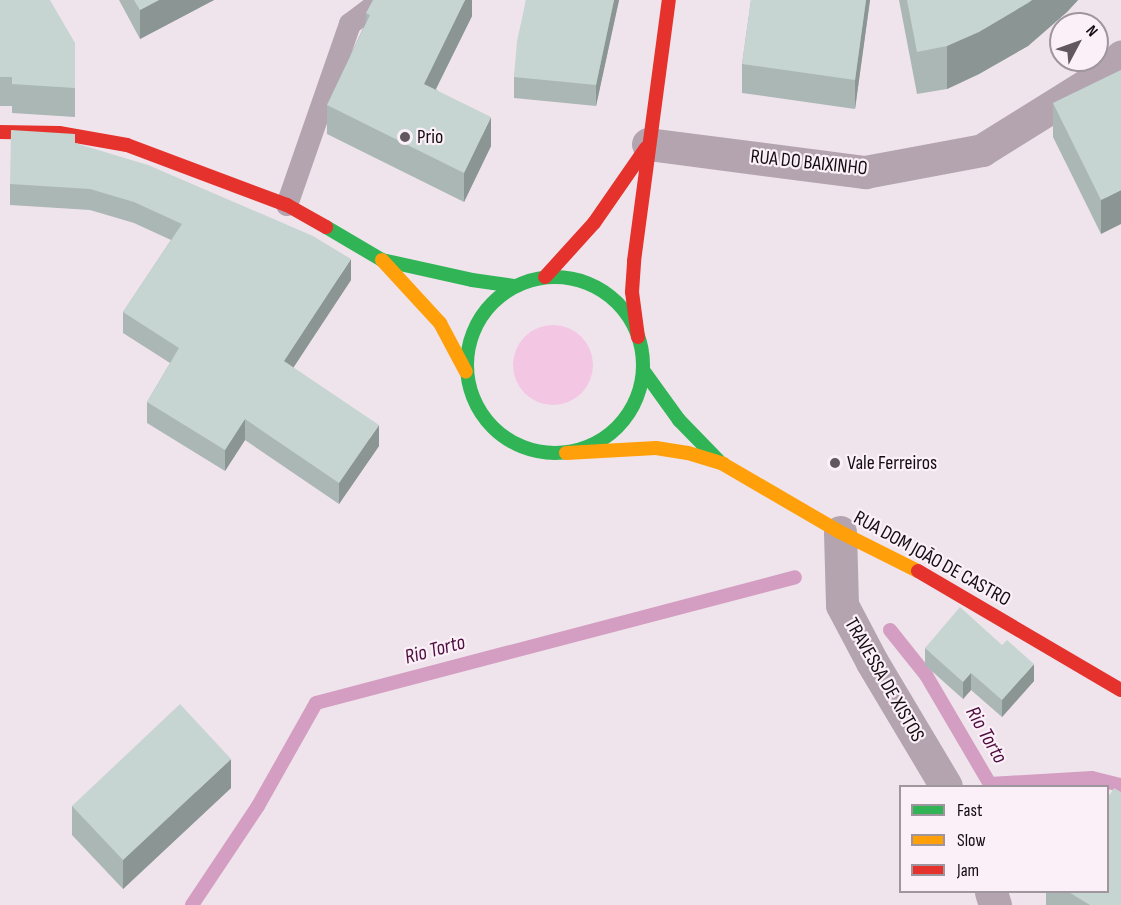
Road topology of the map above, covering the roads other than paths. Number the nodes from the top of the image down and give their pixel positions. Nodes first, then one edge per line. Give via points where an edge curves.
1 (382, 0) edge
2 (669, 0) edge
3 (1121, 57) edge
4 (0, 132) edge
5 (648, 144) junction
6 (286, 205) junction
7 (382, 260) junction
8 (545, 277) junction
9 (514, 286) junction
10 (638, 337) junction
11 (643, 370) junction
12 (466, 372) junction
13 (566, 453) junction
14 (723, 464) junction
15 (840, 532) junction
16 (1121, 690) edge
17 (945, 785) edge

1 - 6 lane via 351,24
2 - 5 main road
3 - 5 street, RUA DO BAIXINHO via 1101,76 982,150 865,172
4 - 6 main road via 58,133 127,145
5 - 8 main road via 594,223
5 - 10 main road via 632,292
6 - 7 main road
7 - 9 main road
7 - 12 main road via 440,323
8 - 9 main road
8 - 10 main road via 567,277 607,294 623,309
9 - 12 main road via 480,317 469,343
10 - 11 main road
11 - 13 main road via 639,391 617,428 593,444
11 - 14 main road, RUA DOM JOÃO DE CASTRO via 679,420
12 - 13 main road via 473,399 489,424 511,442 538,452
13 - 14 main road, RUA DOM JOÃO DE CASTRO via 657,448
14 - 15 main road, RUA DOM JOÃO DE CASTRO
15 - 16 main road, RUA DOM JOÃO DE CASTRO via 933,579
15 - 17 street, TRAVESSA DE XISTOS via 842,605

